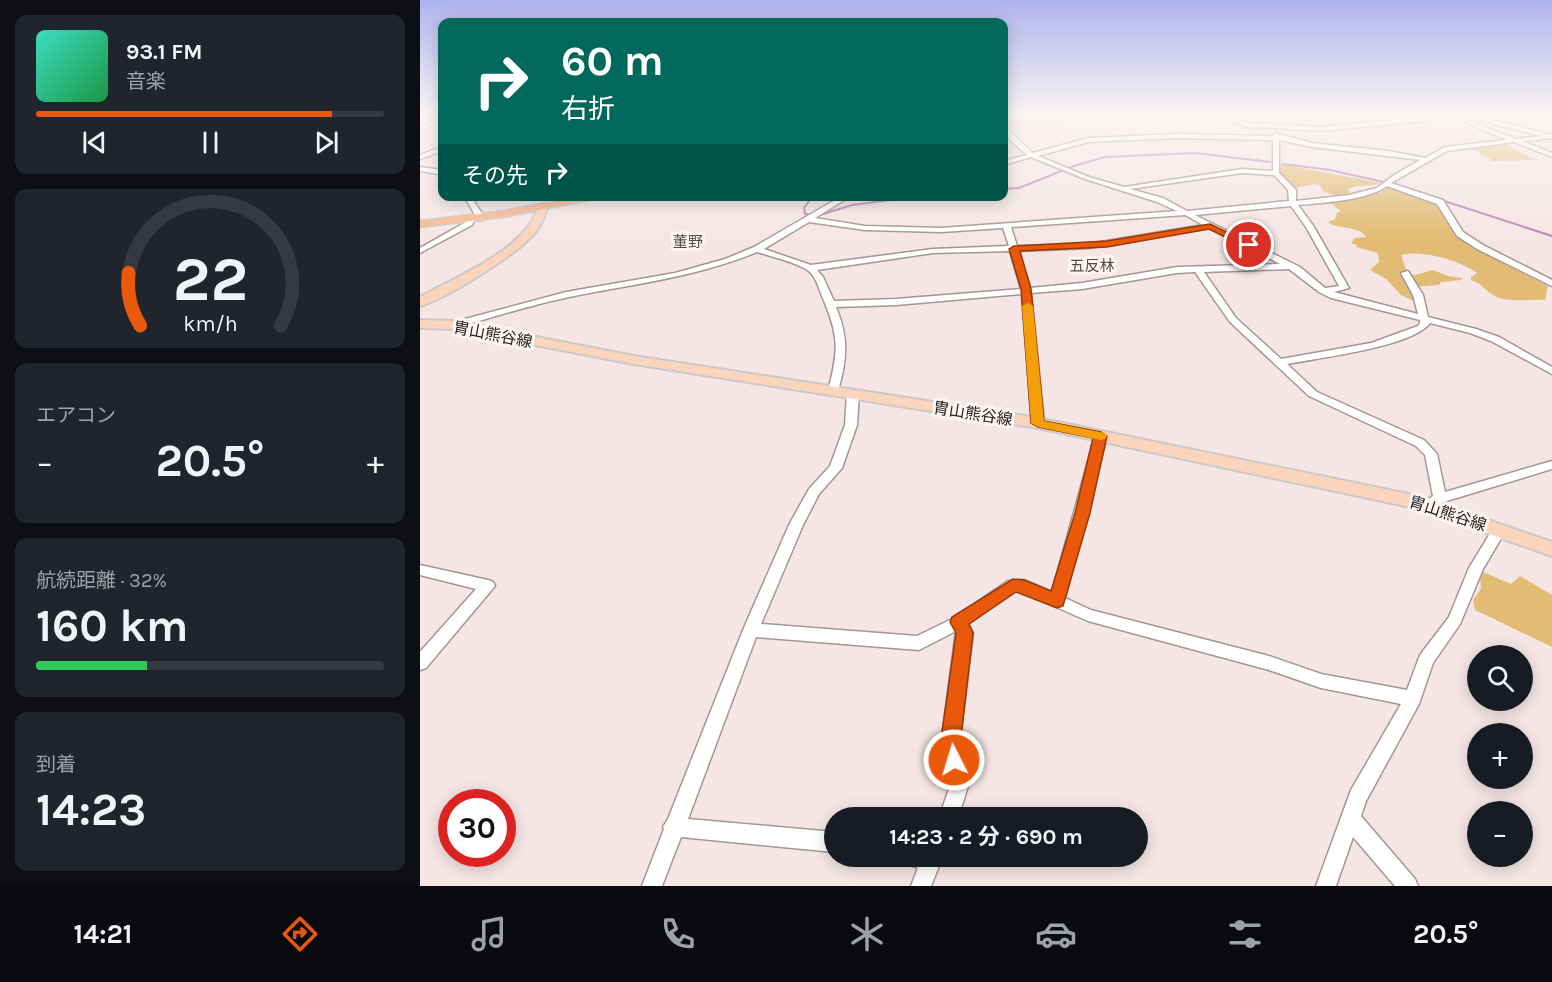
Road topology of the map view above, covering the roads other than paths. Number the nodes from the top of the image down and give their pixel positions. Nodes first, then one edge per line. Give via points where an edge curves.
1 (1030, 155) edge
2 (1031, 155) edge
3 (1278, 155) edge
4 (1409, 155) edge
5 (1435, 155) edge
6 (1427, 160) junction
7 (1008, 162) edge
8 (420, 169) edge
9 (438, 172) edge
10 (1276, 173) junction
11 (1387, 184) junction
12 (1123, 187) junction
13 (470, 201) edge
14 (578, 201) edge
15 (839, 201) edge
16 (1293, 203) junction
17 (542, 208) junction
18 (1183, 212) junction
19 (476, 218) junction
20 (806, 219) junction
21 (420, 224) edge
22 (1006, 225) junction
23 (1210, 226) junction
24 (757, 249) junction
25 (1014, 249) junction
26 (420, 251) edge
27 (1290, 266) junction
28 (810, 268) junction
29 (1198, 270) junction
30 (1405, 273) dead end
31 (1552, 283) edge
32 (1026, 289) junction
33 (1324, 291) junction
34 (420, 302) edge
35 (830, 304) junction
36 (1423, 318) junction
37 (420, 324) edge
38 (453, 325) junction
39 (1279, 362) junction
40 (1552, 371) edge
41 (833, 391) junction
42 (853, 394) junction
43 (1038, 423) junction
44 (1101, 436) junction
45 (1552, 465) edge
46 (1440, 499) junction
47 (1418, 502) junction
48 (1499, 530) junction
49 (1552, 549) edge
50 (420, 570) edge
51 (1057, 601) junction
52 (959, 622) junction
53 (751, 630) junction
54 (420, 663) edge
55 (1413, 699) junction
56 (952, 807) edge
57 (1351, 819) junction
58 (674, 827) junction
59 (824, 841) edge
60 (924, 867) edge
61 (652, 886) edge
62 (921, 886) edge
63 (1326, 886) edge
64 (1408, 886) edge

1 - 7 street
2 - 12 street via 1087,178
3 - 10 street
4 - 6 street
5 - 6 street
6 - 11 street
8 - 9 street
10 - 12 street via 1242,171
10 - 16 street via 1292,190
11 - 16 street via 1349,197
11 - 31 street via 1440,202 1460,234
12 - 18 street
13 - 19 street
14 - 17 highway
15 - 20 street
16 - 18 street
16 - 33 street via 1345,288
17 - 19 highway
17 - 34 main road via 538,222 513,247
18 - 22 street
18 - 23 street
19 - 21 highway
19 - 26 street
20 - 22 street via 908,230
20 - 24 street
22 - 25 street
23 - 25 street via 1089,246
23 - 27 street
24 - 28 street
24 - 38 street via 705,268 566,295
25 - 28 street via 933,251
25 - 32 street
27 - 29 street
27 - 33 street
28 - 35 street via 819,278
29 - 32 street
29 - 39 street via 1233,321
30 - 36 street via 1418,295
32 - 35 street via 896,302
32 - 43 street
33 - 36 street via 1345,300
35 - 41 street via 841,342
36 - 39 street via 1421,328 1373,346
36 - 40 street via 1495,339
37 - 38 main road, 胄山熊谷線
38 - 41 main road, 胄山熊谷線 via 594,353
39 - 46 street via 1313,394 1420,443 1431,454
41 - 42 main road, 胄山熊谷線
42 - 43 main road, 胄山熊谷線
42 - 53 street via 851,425 836,468 814,492 796,525
43 - 44 main road, 胄山熊谷線
44 - 47 main road, 胄山熊谷線
44 - 51 street
45 - 46 street
46 - 47 street
47 - 48 main road, 胄山熊谷線
48 - 49 main road, 胄山熊谷線
48 - 55 street via 1476,568 1455,620 1426,660
50 - 54 street via 489,586
51 - 52 street via 1013,585
51 - 55 street via 1088,615 1322,681
52 - 53 street via 919,643
52 - 56 street via 964,633 950,746 960,783
53 - 58 street
55 - 57 street via 1358,797
57 - 63 street
57 - 64 street
58 - 59 street
58 - 61 street
60 - 62 street

